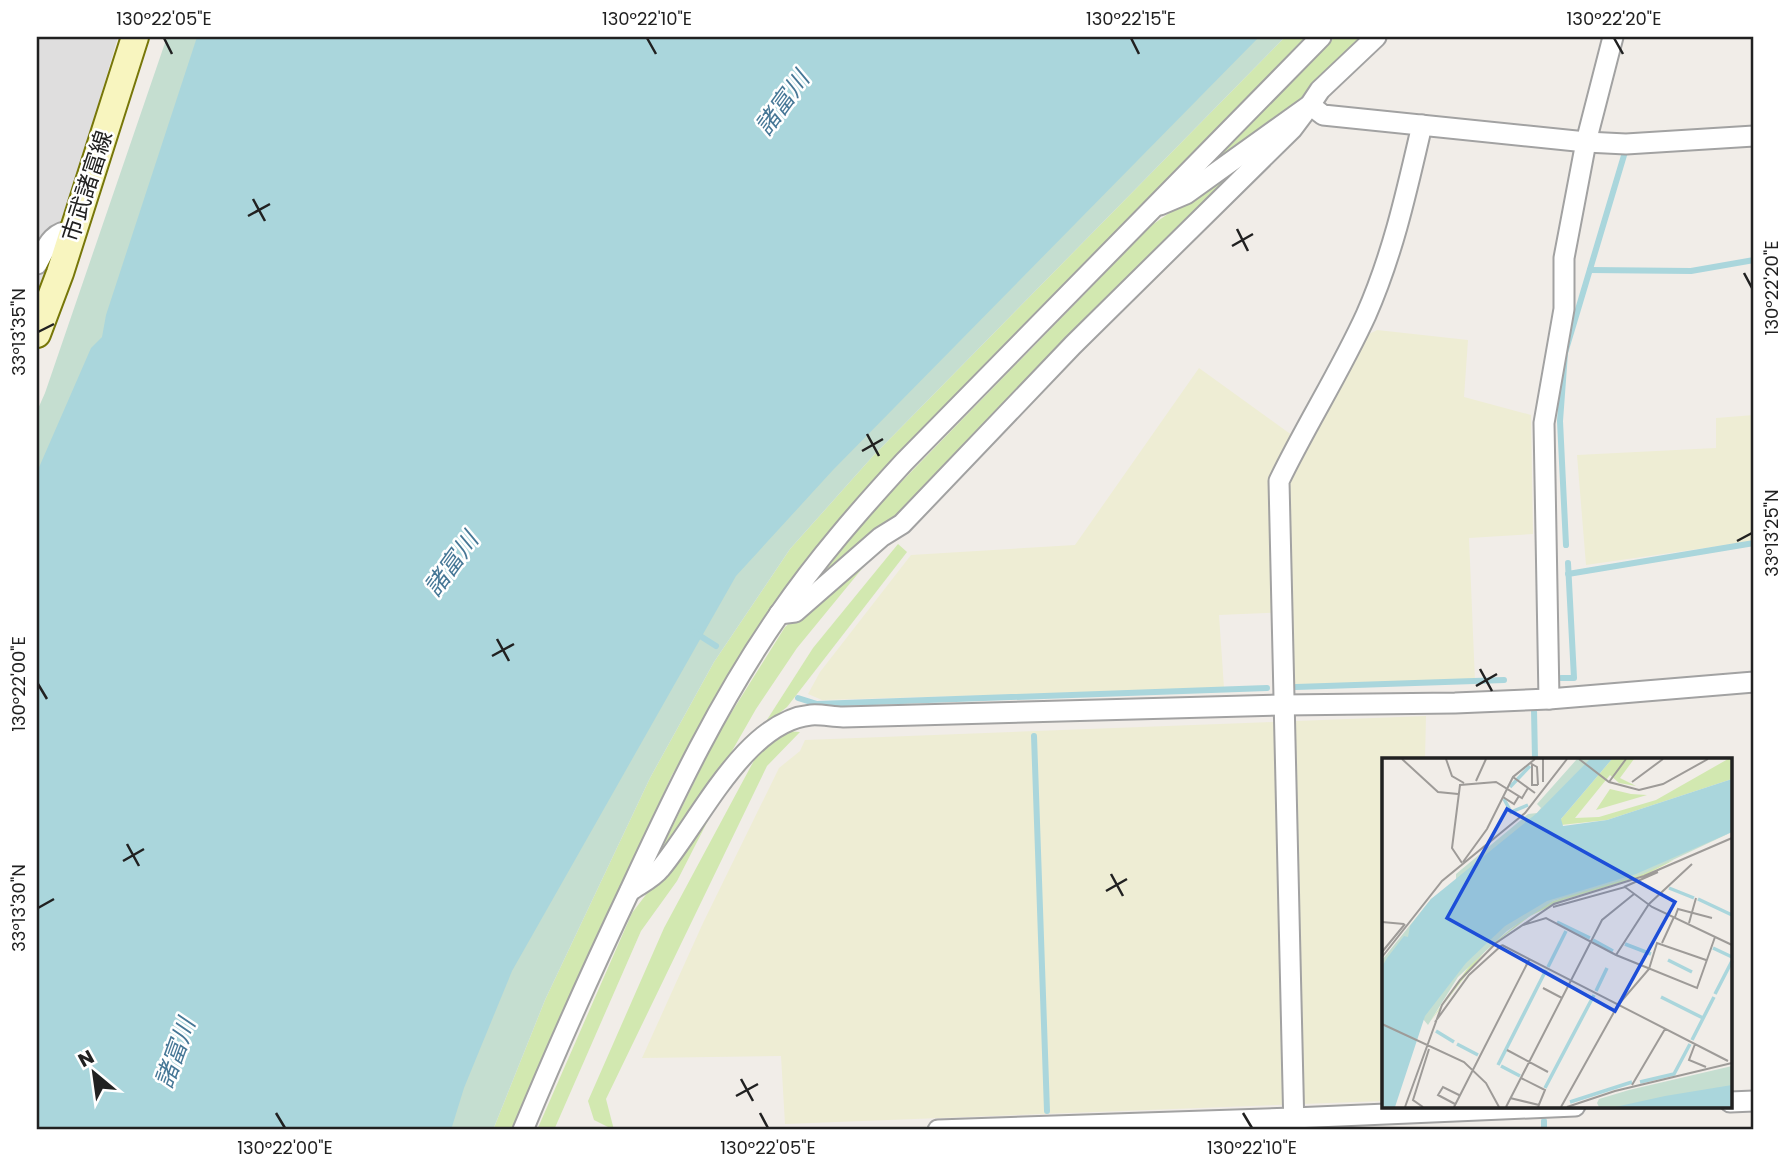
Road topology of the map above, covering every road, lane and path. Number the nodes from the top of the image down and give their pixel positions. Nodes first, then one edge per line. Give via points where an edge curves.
1 (135, 37) edge
2 (1321, 37) edge
3 (1376, 37) edge
4 (1613, 37) edge
5 (1310, 105) junction
6 (1422, 125) junction
7 (1754, 136) edge
8 (1586, 142) junction
9 (1152, 208) junction
10 (73, 231) junction
11 (37, 264) edge
12 (37, 334) edge
13 (779, 614) junction
14 (1754, 682) edge
15 (1549, 699) junction
16 (1283, 705) junction
17 (629, 892) junction
18 (1754, 1101) edge
19 (1732, 1102) edge
20 (1544, 1108) edge
21 (1294, 1124) edge
22 (523, 1130) edge
23 (939, 1130) edge

1 - 10 main road, 市武諸富線
2 - 9 street
3 - 5 street
4 - 8 street
5 - 6 street via 1323,115
5 - 9 street via 1186,194
5 - 13 street via 1292,129 1073,345 902,523 796,612
6 - 8 street
6 - 16 street via 1394,242 1366,315 1279,481
7 - 8 street
8 - 15 street via 1564,258 1564,309 1544,423
9 - 13 street via 896,471
10 - 11 street via 64,230 52,238
10 - 12 main road, 市武諸富線
13 - 17 street via 683,776
14 - 15 street
15 - 16 street
16 - 17 street via 810,715 782,724 757,741 659,871
16 - 21 street
17 - 22 street
18 - 19 street
20 - 21 street
21 - 23 street

